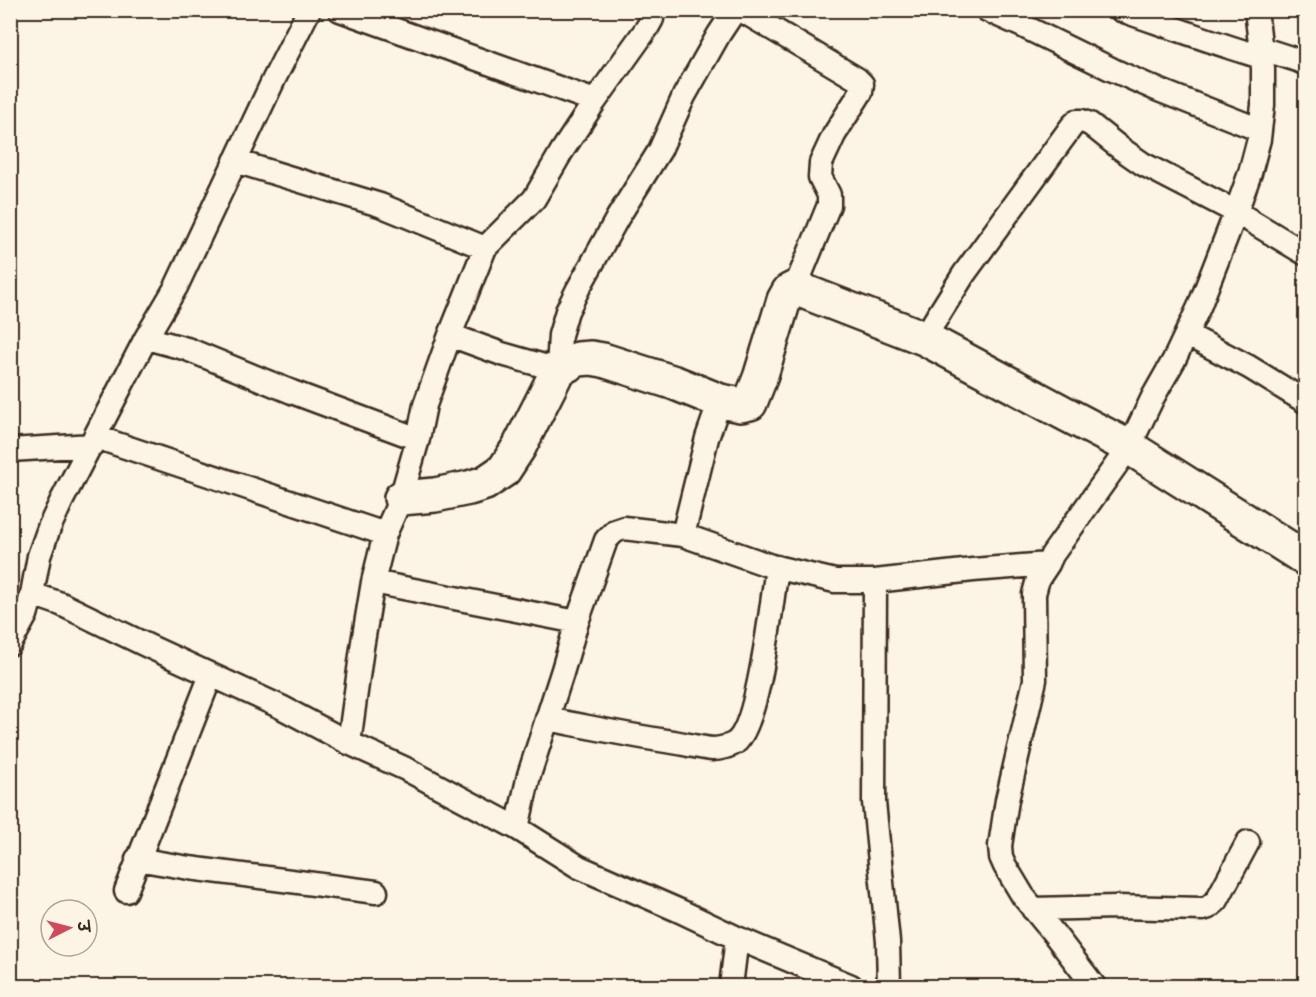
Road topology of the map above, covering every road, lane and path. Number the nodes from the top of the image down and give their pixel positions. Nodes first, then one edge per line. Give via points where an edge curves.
1 (309, 10) edge
2 (340, 10) edge
3 (650, 10) edge
4 (739, 10) edge
5 (1121, 10) edge
6 (1256, 10) edge
7 (994, 12) edge
8 (1261, 52) junction
9 (1305, 64) edge
10 (595, 101) junction
11 (1260, 130) junction
12 (235, 161) junction
13 (1236, 212) junction
14 (485, 248) junction
15 (1305, 254) edge
16 (795, 288) junction
17 (1186, 334) junction
18 (450, 335) junction
19 (146, 338) junction
20 (924, 338) junction
21 (558, 370) junction
22 (720, 401) junction
23 (1305, 402) edge
24 (418, 439) junction
25 (94, 441) junction
26 (1129, 447) junction
27 (10, 450) edge
28 (401, 498) junction
29 (385, 534) junction
30 (683, 535) junction
31 (1305, 559) edge
32 (1048, 564) junction
33 (777, 567) junction
34 (874, 581) junction
35 (373, 582) junction
36 (32, 594) junction
37 (577, 622) junction
38 (10, 644) edge
39 (211, 675) junction
40 (548, 719) junction
41 (349, 743) junction
42 (517, 828) junction
43 (1248, 842) dead end
44 (137, 859) junction
45 (126, 891) dead end
46 (376, 892) dead end
47 (1033, 909) junction
48 (737, 938) junction
49 (731, 987) edge
50 (851, 987) edge
51 (889, 987) edge
52 (1094, 987) edge

1 - 12 street
2 - 10 street
3 - 10 street via 652,19 647,28
4 - 16 street via 862,84 821,163 820,177 829,195 829,205
4 - 21 street via 714,43 660,150 578,289 560,335
5 - 8 street
6 - 8 street
7 - 11 street via 1113,70
8 - 9 street
8 - 11 street
10 - 14 street via 534,200
11 - 13 street
12 - 14 street via 380,205
12 - 19 street via 176,287
13 - 15 street
13 - 17 street
13 - 20 street via 1143,164 1090,124 1077,121 964,274
14 - 18 street
16 - 20 street
16 - 22 street via 784,300 750,403
17 - 23 street
17 - 26 street
18 - 21 street
18 - 24 street via 425,405
19 - 24 street via 187,349
19 - 25 street
20 - 26 street
21 - 22 street via 578,359 591,358
21 - 28 street via 504,470 469,489
22 - 30 street
24 - 28 street
25 - 27 street
25 - 29 street
25 - 36 street via 49,528
26 - 31 street
26 - 32 street
28 - 29 street
29 - 35 street
30 - 33 street
30 - 37 street via 624,528 610,535
32 - 34 street
32 - 47 street via 1034,594 1035,680 1000,846 1009,875
33 - 34 street via 835,581
33 - 40 street via 751,715 747,728 734,744 714,749
34 - 51 street via 874,802
35 - 37 street
35 - 41 street
36 - 38 street
36 - 39 street
37 - 40 street
39 - 41 street
39 - 44 street
40 - 42 street
41 - 42 street
42 - 48 street via 579,867
43 - 47 street via 1217,900 1203,909
44 - 45 street
44 - 46 street
47 - 52 street
48 - 49 street
48 - 50 street

